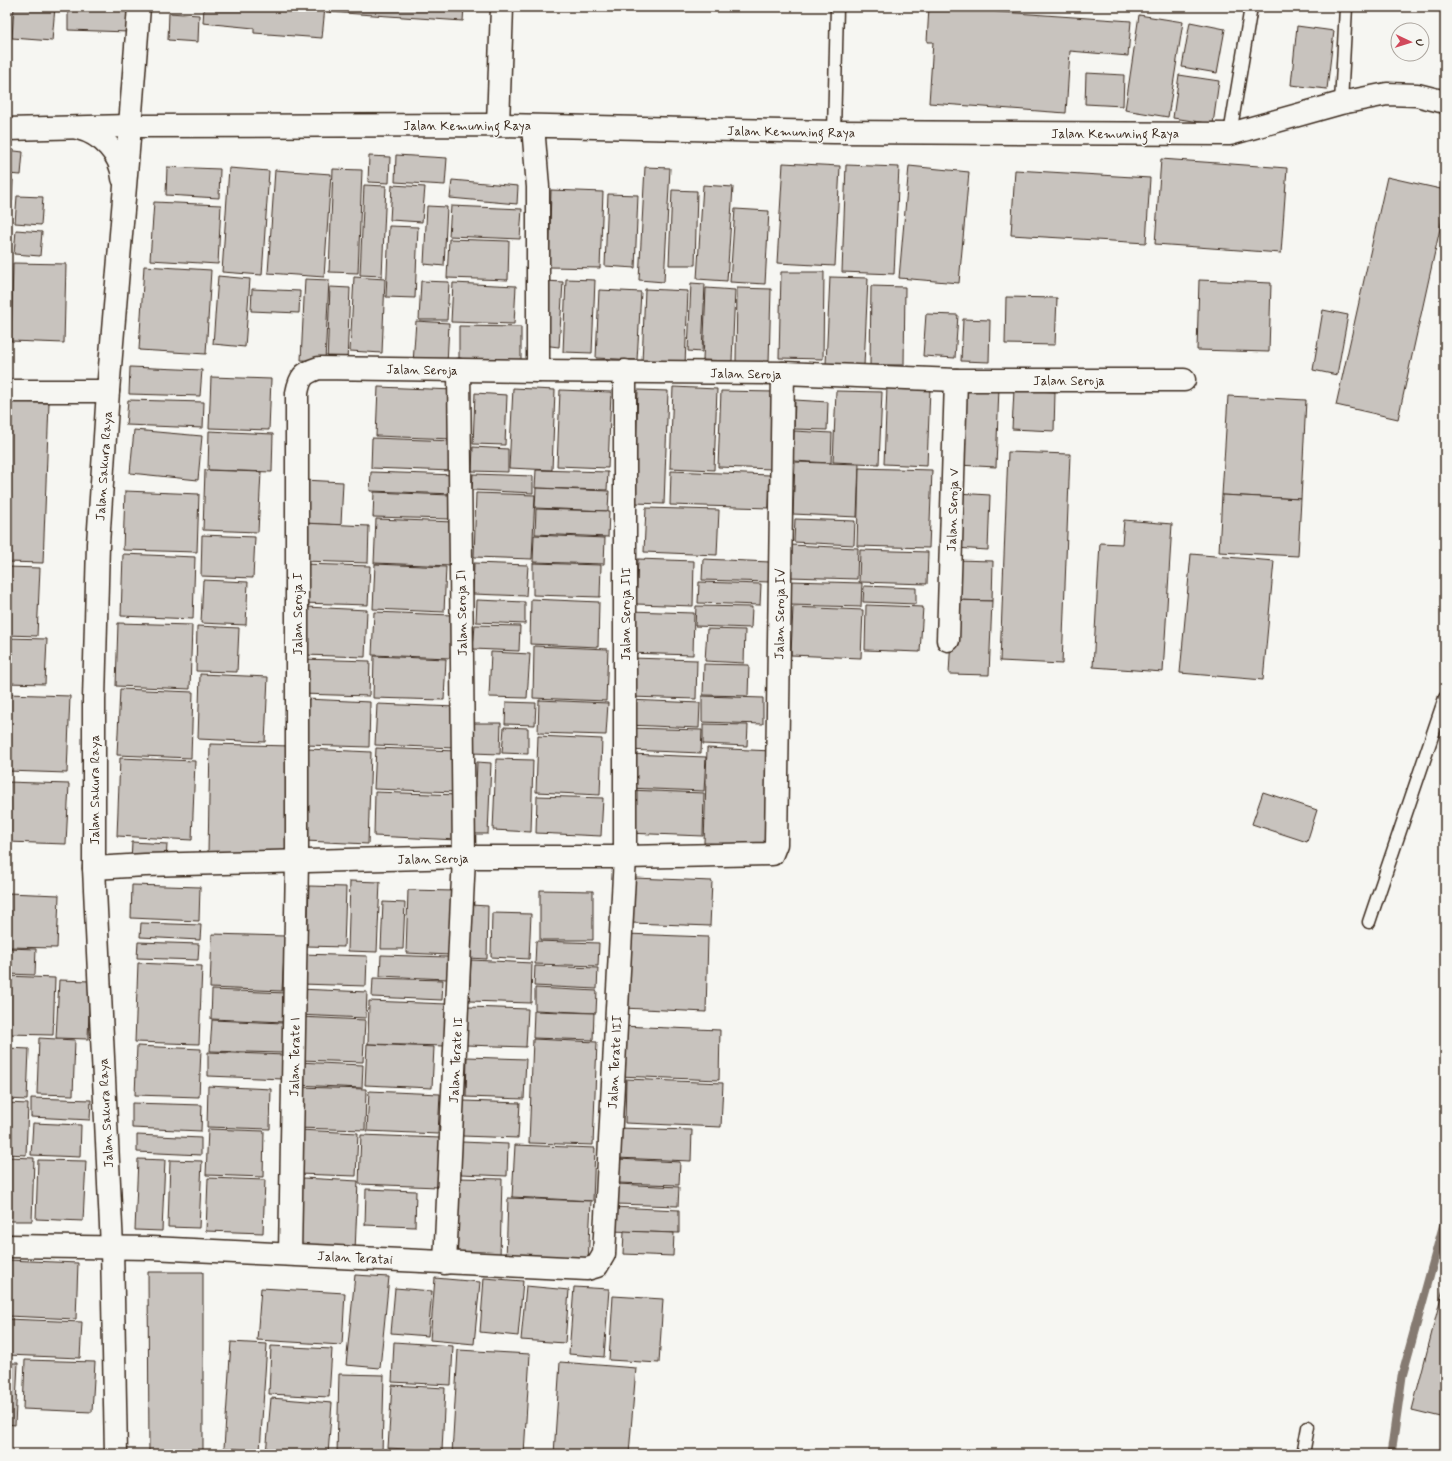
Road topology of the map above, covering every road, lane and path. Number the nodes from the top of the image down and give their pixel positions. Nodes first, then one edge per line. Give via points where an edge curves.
1 (139, 7) edge
2 (502, 7) edge
3 (838, 7) edge
4 (1250, 7) edge
5 (1346, 10) edge
6 (1445, 102) edge
7 (1341, 103) junction
8 (498, 125) junction
9 (130, 126) junction
10 (533, 126) junction
11 (59, 128) junction
12 (7, 129) edge
13 (834, 132) junction
14 (1230, 134) junction
15 (124, 190) junction
16 (459, 370) junction
17 (308, 371) joint
18 (538, 371) junction
19 (625, 371) junction
20 (783, 373) junction
21 (956, 380) junction
22 (1184, 380) dead end
23 (7, 391) edge
24 (108, 391) junction
25 (948, 640) dead end
26 (1445, 698) edge
27 (772, 854) joint
28 (625, 856) junction
29 (464, 857) junction
30 (297, 861) junction
31 (94, 868) junction
32 (1369, 922) dead end
33 (7, 1246) edge
34 (112, 1247) junction
35 (290, 1254) junction
36 (445, 1263) junction
37 (597, 1266) joint
38 (1308, 1427) dead end
39 (116, 1454) edge
40 (1303, 1454) edge

1 - 9 street, Jalan Sakura Raya
2 - 8 street
3 - 13 lane
4 - 14 lane
5 - 7 lane
6 - 7 street, Jalan Kemuning Raya via 1417,95 1387,94
7 - 14 street, Jalan Kemuning Raya
8 - 9 street, Jalan Kemuning Raya
8 - 10 street, Jalan Kemuning Raya
9 - 11 street, Jalan Kemuning Raya
9 - 15 street, Jalan Sakura Raya
10 - 13 street, Jalan Kemuning Raya
10 - 18 street via 538,187
11 - 12 street
11 - 15 street via 80,129 99,136 113,151 122,170
13 - 14 street, Jalan Kemuning Raya
15 - 24 street, Jalan Sakura Raya
16 - 17 street, Jalan Seroja via 319,368
16 - 18 street, Jalan Seroja
16 - 29 street, Jalan Seroja II
17 - 30 street, Jalan Seroja I via 299,380 297,393
18 - 19 street, Jalan Seroja
19 - 20 street, Jalan Seroja
19 - 28 street, Jalan Seroja III
20 - 21 street, Jalan Seroja
20 - 27 street, Jalan Seroja IV via 776,844
21 - 22 street, Jalan Seroja
21 - 25 street, Jalan Seroja V
23 - 24 street
24 - 31 street, Jalan Sakura Raya via 98,544 94,700
26 - 32 lane
27 - 28 street, Jalan Seroja
28 - 29 street, Jalan Seroja
28 - 37 street, Jalan Terate III via 604,1254
29 - 30 street, Jalan Seroja
29 - 36 street, Jalan Terate II
30 - 31 street, Jalan Seroja
30 - 35 street, Jalan Terate I
31 - 34 street, Jalan Sakura Raya
33 - 34 street, Jalan Teratai
34 - 35 street, Jalan Teratai
34 - 39 street, Jalan Sakura Raya
35 - 36 street, Jalan Teratai
36 - 37 street, Jalan Teratai via 587,1269
38 - 40 lane

